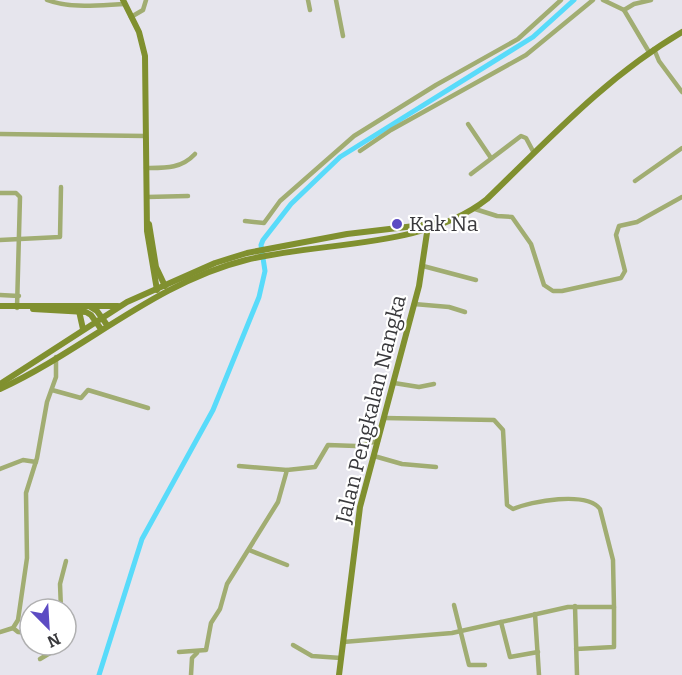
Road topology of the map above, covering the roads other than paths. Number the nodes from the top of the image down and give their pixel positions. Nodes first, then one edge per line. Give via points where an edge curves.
1 (47, 0) edge
2 (145, 0) edge
3 (308, 0) edge
4 (336, 0) edge
5 (561, 0) edge
6 (593, 0) edge
7 (603, 0) edge
8 (651, 0) edge
9 (124, 2) edge
10 (310, 10) dead end
11 (624, 10) junction
12 (131, 17) junction
13 (682, 33) edge
14 (343, 36) dead end
15 (651, 50) junction
16 (682, 92) edge
17 (468, 124) dead end
18 (0, 134) edge
19 (145, 136) junction
20 (682, 148) edge
21 (360, 151) dead end
22 (534, 153) junction
23 (195, 154) dead end
24 (491, 158) junction
25 (145, 168) junction
26 (471, 174) dead end
27 (635, 181) dead end
28 (61, 187) dead end
29 (0, 193) edge
30 (188, 196) dead end
31 (147, 197) junction
32 (682, 197) edge
33 (475, 208) junction
34 (148, 221) junction
35 (245, 221) dead end
36 (428, 226) junction
37 (19, 239) junction
38 (0, 240) edge
39 (250, 255) junction
40 (423, 266) junction
41 (476, 280) dead end
42 (164, 285) junction
43 (156, 289) junction
44 (168, 293) junction
45 (0, 295) edge
46 (19, 296) junction
47 (160, 297) junction
48 (414, 304) junction
49 (0, 306) edge
50 (18, 306) junction
51 (89, 306) junction
52 (119, 306) junction
53 (79, 311) junction
54 (465, 312) dead end
55 (102, 316) junction
56 (96, 321) junction
57 (104, 327) junction
58 (83, 329) junction
59 (56, 357) junction
60 (393, 383) junction
61 (0, 384) edge
62 (434, 384) dead end
63 (0, 389) edge
64 (52, 390) junction
65 (148, 408) dead end
66 (384, 418) junction
67 (378, 441) junction
68 (374, 456) junction
69 (36, 462) junction
70 (239, 466) dead end
71 (436, 467) dead end
72 (0, 469) edge
73 (287, 470) junction
74 (249, 550) junction
75 (66, 561) dead end
76 (287, 565) dead end
77 (60, 597) edge
78 (454, 605) dead end
79 (575, 606) junction
80 (614, 607) junction
81 (536, 614) junction
82 (501, 622) junction
83 (13, 628) junction
84 (460, 631) junction
85 (0, 632) edge
86 (18, 632) edge
87 (342, 642) junction
88 (293, 645) dead end
89 (576, 649) junction
90 (179, 652) dead end
91 (197, 652) junction
92 (538, 652) junction
93 (43, 657) edge
94 (341, 658) junction
95 (40, 659) dead end
96 (484, 665) dead end
97 (191, 675) edge
98 (339, 675) edge
99 (539, 675) edge
100 (577, 675) edge

1 - 9 street via 87,6
2 - 12 street via 143,10
3 - 10 street
4 - 14 street
5 - 35 street via 518,39 354,136 280,201 264,223
6 - 21 street via 526,55 411,118
7 - 11 street
8 - 11 street
9 - 12 main road
11 - 15 street
12 - 19 main road via 145,56
13 - 15 main road
15 - 16 street
15 - 22 main road via 604,86
17 - 24 street
18 - 19 street
19 - 25 main road
20 - 27 street
22 - 24 street via 522,136
22 - 33 main road
23 - 25 street via 183,164
24 - 26 street
25 - 31 main road
28 - 37 street via 60,237
29 - 37 street via 20,196
30 - 31 street
31 - 34 main road
32 - 33 street via 647,217 619,226 616,235 625,271 621,278 562,291 548,289 541,280 531,244 512,217
33 - 36 main road
34 - 42 main road via 156,267
34 - 43 main road
36 - 39 main road
36 - 40 main road, Jalan Pengkalan Nangka
37 - 38 street
37 - 46 street
39 - 42 main road via 215,263
39 - 44 main road
40 - 41 street
40 - 48 main road, Jalan Pengkalan Nangka
42 - 43 main road
42 - 44 main road
43 - 47 main road
43 - 52 main road
44 - 47 main road
45 - 46 street
46 - 50 street
47 - 57 main road
48 - 54 street
48 - 60 main road, Jalan Pengkalan Nangka
49 - 50 main road
50 - 51 main road
50 - 53 main road
51 - 52 main road
51 - 55 main road
52 - 55 main road
53 - 56 main road
53 - 58 main road
55 - 56 main road
55 - 57 main road
56 - 57 main road
56 - 58 main road
57 - 59 main road
58 - 61 main road
59 - 63 main road
59 - 64 street
60 - 62 street via 419,387
60 - 66 main road, Jalan Pengkalan Nangka
64 - 65 street via 81,398 88,390
64 - 69 street
66 - 67 main road, Jalan Pengkalan Nangka
66 - 80 street via 494,420 500,424 507,505 513,508 547,499 587,501 600,509 613,560
67 - 68 main road, Jalan Pengkalan Nangka
67 - 73 street via 356,446 328,445 315,467
68 - 71 street
68 - 87 main road, Jalan Pengkalan Nangka via 360,507
69 - 72 street via 23,460
69 - 83 street via 26,493 27,558 18,620
70 - 73 street
73 - 74 street via 278,501
74 - 76 street
74 - 91 street via 228,583 220,609 210,624 206,650
75 - 77 street
78 - 84 street
79 - 80 street
79 - 81 street
79 - 89 street
80 - 89 street via 614,647
81 - 82 street
81 - 92 street
82 - 84 street
82 - 92 street via 509,656
83 - 85 street
83 - 86 street
84 - 87 street
84 - 96 street via 469,665
87 - 94 main road, Jalan Pengkalan Nangka
88 - 94 street via 312,656
89 - 100 street
90 - 91 street
91 - 97 street via 192,658
92 - 99 street
93 - 95 street
94 - 98 main road, Jalan Pengkalan Nangka

